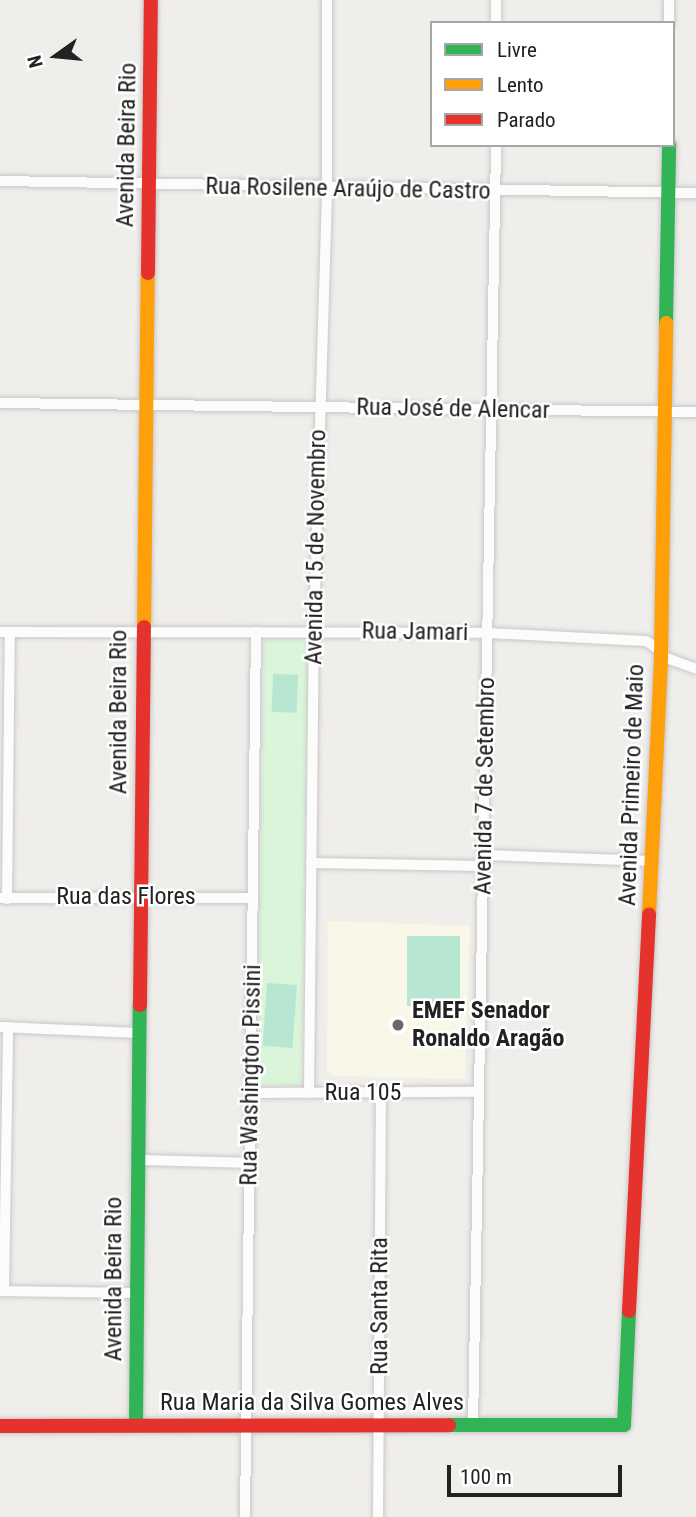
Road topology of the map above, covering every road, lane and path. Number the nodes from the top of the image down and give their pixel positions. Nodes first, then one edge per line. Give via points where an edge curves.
1 (151, 0) edge
2 (327, 0) edge
3 (496, 0) edge
4 (669, 0) edge
5 (496, 21) edge
6 (669, 21) edge
7 (496, 147) edge
8 (669, 147) edge
9 (0, 181) edge
10 (149, 186) junction
11 (327, 188) junction
12 (496, 192) junction
13 (669, 193) junction
14 (696, 193) edge
15 (0, 403) edge
16 (145, 406) junction
17 (319, 407) junction
18 (491, 408) junction
19 (667, 412) junction
20 (696, 412) edge
21 (314, 630) junction
22 (5, 632) edge
23 (142, 632) junction
24 (256, 632) junction
25 (488, 633) junction
26 (661, 653) junction
27 (696, 669) edge
28 (4, 769) edge
29 (485, 855) junction
30 (653, 861) junction
31 (312, 863) junction
32 (485, 866) junction
33 (142, 895) junction
34 (253, 898) junction
35 (3, 899) edge
36 (4, 1027) edge
37 (138, 1033) junction
38 (476, 1092) junction
39 (251, 1093) junction
40 (309, 1093) junction
41 (381, 1094) junction
42 (137, 1160) junction
43 (249, 1163) junction
44 (2, 1291) edge
45 (136, 1293) junction
46 (136, 1424) junction
47 (624, 1425) joint
48 (0, 1426) edge
49 (473, 1426) junction
50 (379, 1428) junction
51 (248, 1429) junction
52 (245, 1517) edge
53 (378, 1517) edge

1 - 10 street, Avenida Beira Rio
2 - 11 street, Avenida 15 de Novembro
3 - 5 street
4 - 6 street
7 - 12 street, Avenida 7 de Setembro
8 - 13 street, Avenida Primeiro de Maio
9 - 10 street, Rua Rosilene Araújo de Castro
10 - 11 street, Rua Rosilene Araújo de Castro
10 - 16 street, Avenida Beira Rio
11 - 12 street, Rua Rosilene Araújo de Castro
11 - 17 street, Avenida 15 de Novembro
12 - 13 street, Rua Rosilene Araújo de Castro
12 - 18 street, Avenida 7 de Setembro
13 - 14 street, Rua Rosilene Araújo de Castro
13 - 19 street, Avenida Primeiro de Maio
15 - 16 street, Rua José de Alencar
16 - 17 street, Rua José de Alencar
16 - 23 street, Avenida Beira Rio
17 - 18 street, Rua José de Alencar
17 - 21 street, Avenida 15 de Novembro
18 - 19 street, Rua José de Alencar
18 - 25 street, Avenida 7 de Setembro
19 - 20 street, Rua José de Alencar
19 - 26 street, Avenida Primeiro de Maio
21 - 24 street, Rua Jamari
21 - 25 street, Rua Jamari
21 - 31 street, Avenida 15 de Novembro
22 - 23 street, Rua Jamari
22 - 28 street
23 - 24 street, Rua Jamari
23 - 33 street, Avenida Beira Rio
24 - 34 street, Rua Washington Pissini
25 - 26 street, Rua Jamari via 646,641
25 - 29 street, Avenida 7 de Setembro
26 - 27 street, Rua Jamari
26 - 30 street, Avenida Primeiro de Maio
28 - 35 street
29 - 30 street
29 - 32 street, Avenida 7 de Setembro
30 - 47 street, Avenida Primeiro de Maio
31 - 32 street
31 - 40 street, Avenida 15 de Novembro
32 - 38 street, Avenida 7 de Setembro
33 - 34 street, Rua das Flores
33 - 35 street, Rua das Flores
33 - 37 street, Avenida Beira Rio
34 - 39 street, Rua Washington Pissini
36 - 37 street
36 - 44 street
37 - 42 street, Avenida Beira Rio
38 - 41 street, Rua 105
38 - 49 street, Avenida 7 de Setembro
39 - 40 street, Rua 105
39 - 43 street, Rua Washington Pissini
40 - 41 street, Rua 105
41 - 50 street, Rua Santa Rita
42 - 43 street
42 - 45 street, Avenida Beira Rio
43 - 51 street, Rua Washington Pissini
44 - 45 street
45 - 46 street, Avenida Beira Rio
46 - 48 street, Rua Maria da Silva Gomes Alves
46 - 51 street, Rua Maria da Silva Gomes Alves
47 - 49 street, Rua Maria da Silva Gomes Alves
49 - 50 street, Rua Maria da Silva Gomes Alves
50 - 51 street, Rua Maria da Silva Gomes Alves
50 - 53 street, Rua Santa Rita
51 - 52 street, Rua Washington Pissini

